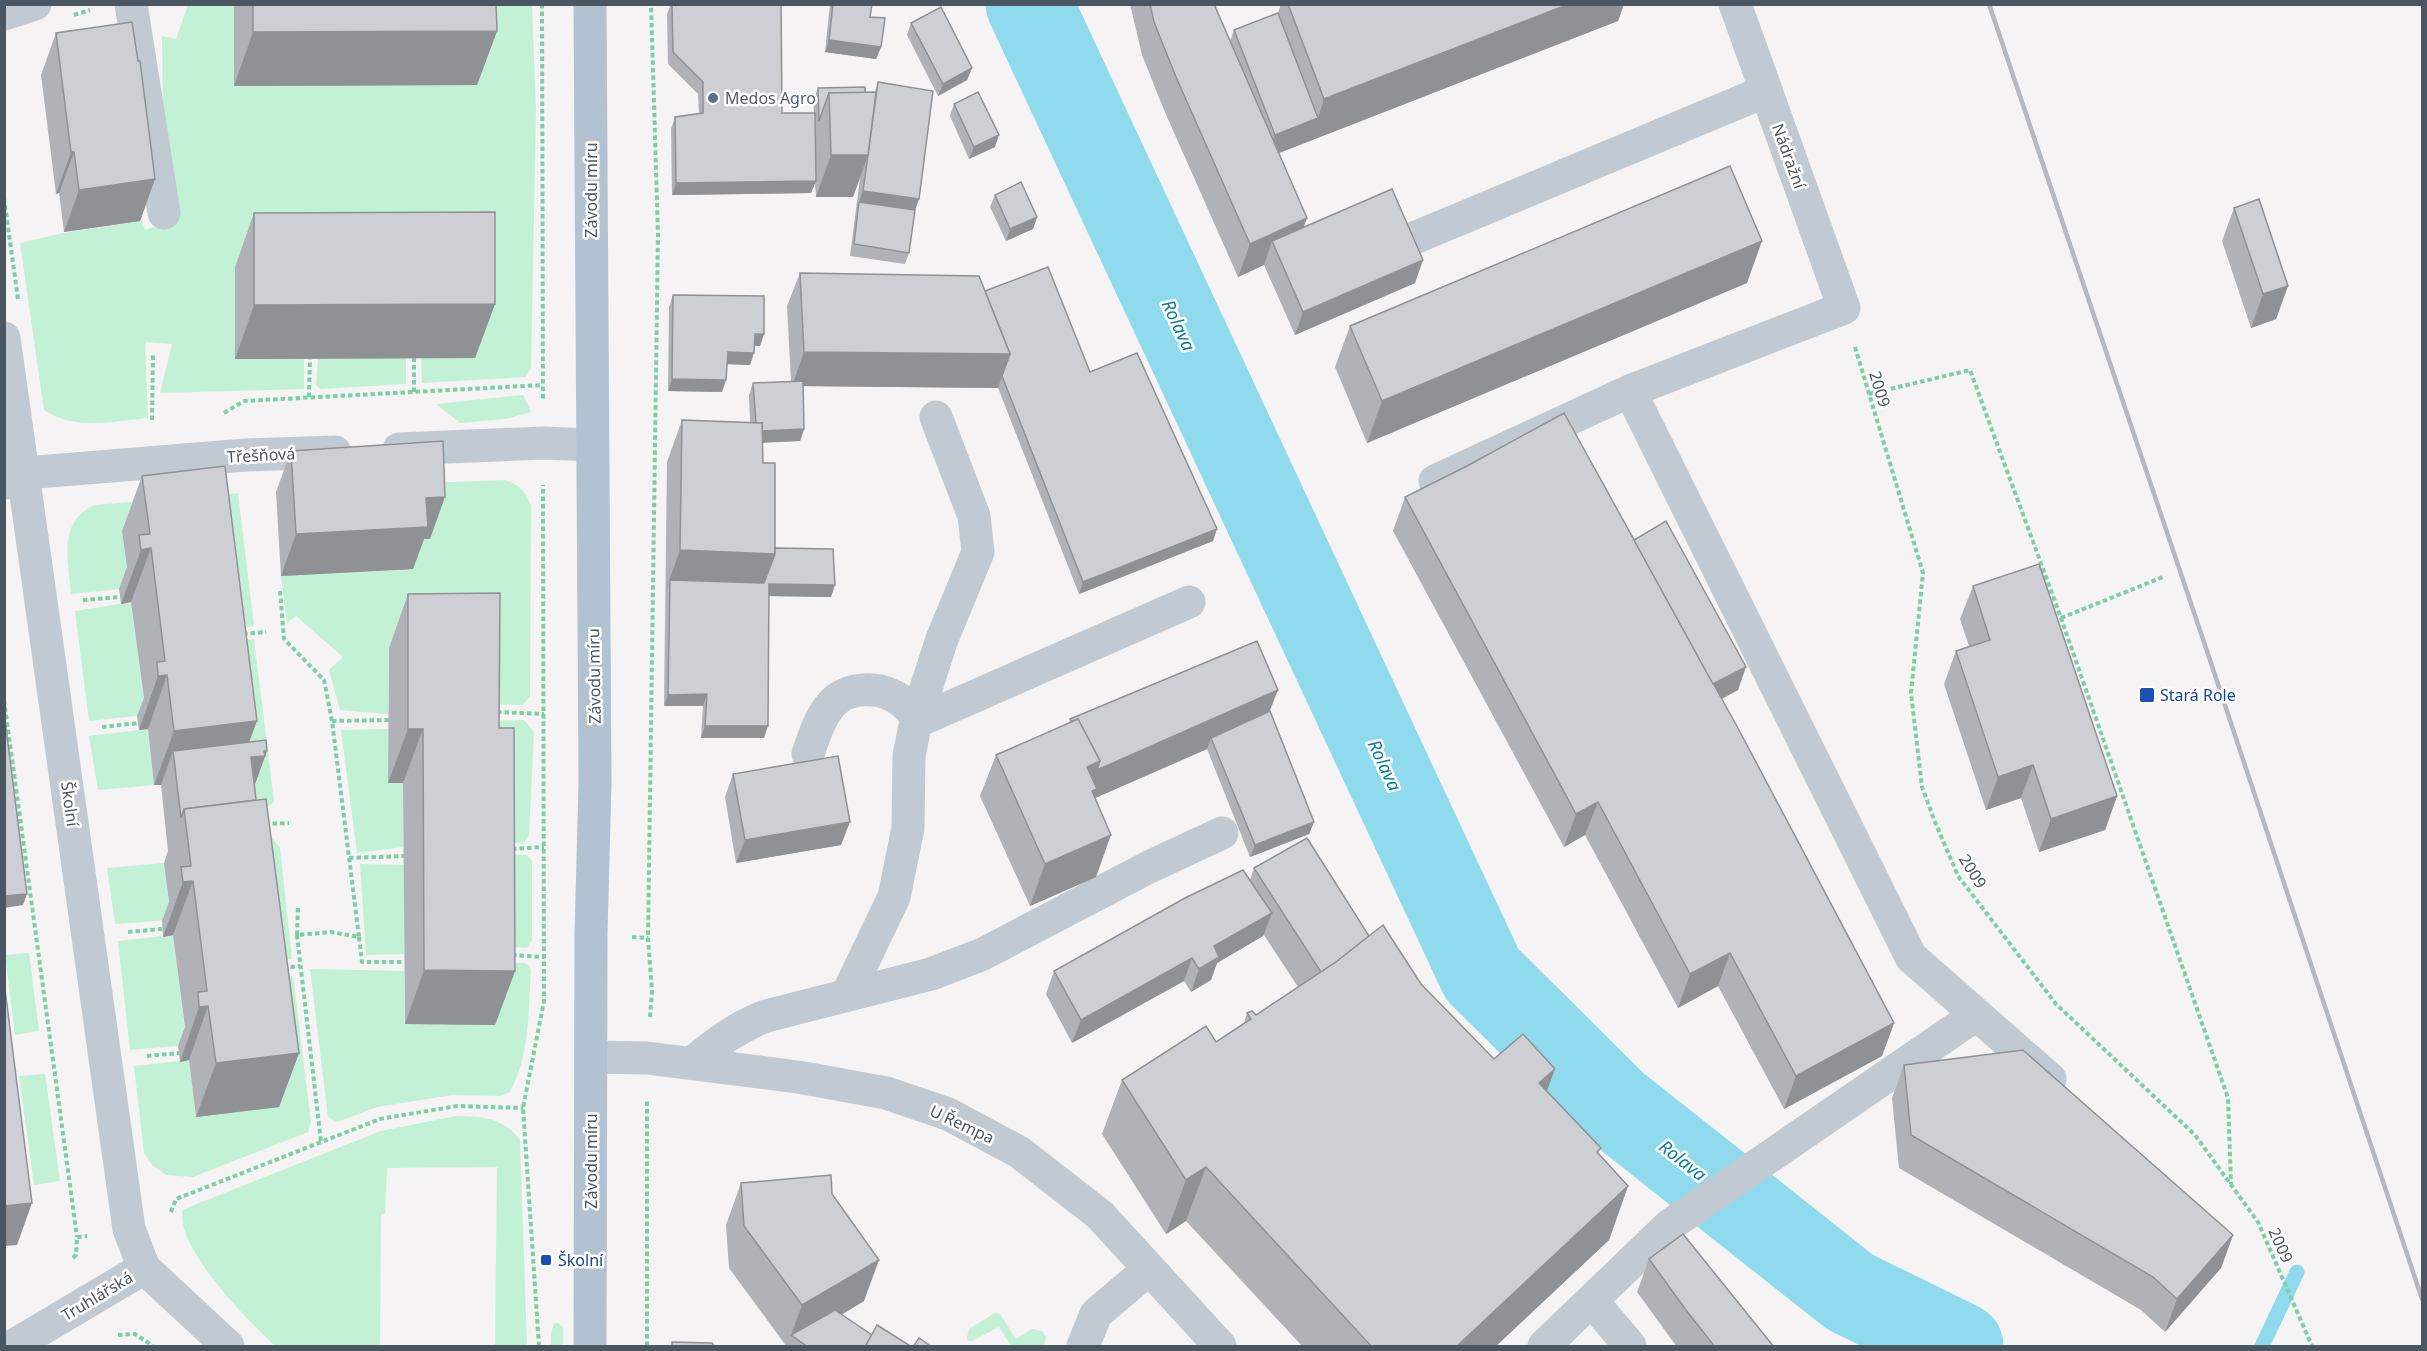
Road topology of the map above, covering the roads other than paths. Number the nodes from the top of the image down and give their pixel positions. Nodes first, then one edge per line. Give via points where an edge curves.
1 (35, 4) edge
2 (131, 4) edge
3 (590, 4) edge
4 (1735, 4) edge
5 (4, 14) edge
6 (1766, 91) junction
7 (164, 213) dead end
8 (1407, 241) edge
9 (4, 338) edge
10 (1630, 391) junction
11 (936, 417) dead end
12 (592, 445) junction
13 (15, 479) edge
14 (1435, 481) edge
15 (1189, 602) dead end
16 (916, 719) junction
17 (808, 754) dead end
18 (1222, 833) dead end
19 (847, 994) junction
20 (1976, 1015) junction
21 (591, 1057) junction
22 (692, 1064) junction
23 (2072, 1099) edge
24 (144, 1268) junction
25 (1148, 1269) junction
26 (1592, 1301) junction
27 (13, 1347) edge
28 (228, 1347) edge
29 (590, 1347) edge
30 (1083, 1347) edge
31 (1220, 1347) edge
32 (1544, 1347) edge
33 (1630, 1347) edge

1 - 5 street
2 - 7 street
3 - 12 main road, Závodu míru
4 - 6 street, Nádražní
6 - 8 street
6 - 10 street, Nádražní via 1844,308
9 - 13 street, Školní
10 - 14 street
10 - 20 street via 1911,957
11 - 16 street via 974,516 978,552 942,639
12 - 13 street, Třešňová via 543,443 246,455
12 - 21 main road, Závodu míru via 595,783
13 - 24 street, Školní via 129,1229
15 - 16 street
16 - 17 street via 902,701 890,694 851,692 836,700 823,718
16 - 19 street via 909,756 908,828 894,897
18 - 19 street via 983,954 931,975
19 - 22 street via 743,1025
20 - 23 street
20 - 26 street via 1670,1225
21 - 22 street, U Řempa
21 - 29 main road, Závodu míru
22 - 25 street, U Řempa via 885,1093 948,1114 1019,1152 1100,1215
24 - 27 street, Truhlářská
24 - 28 street, Truhlářská
25 - 30 street via 1096,1314
25 - 31 street, U Řempa
26 - 32 street
26 - 33 street

